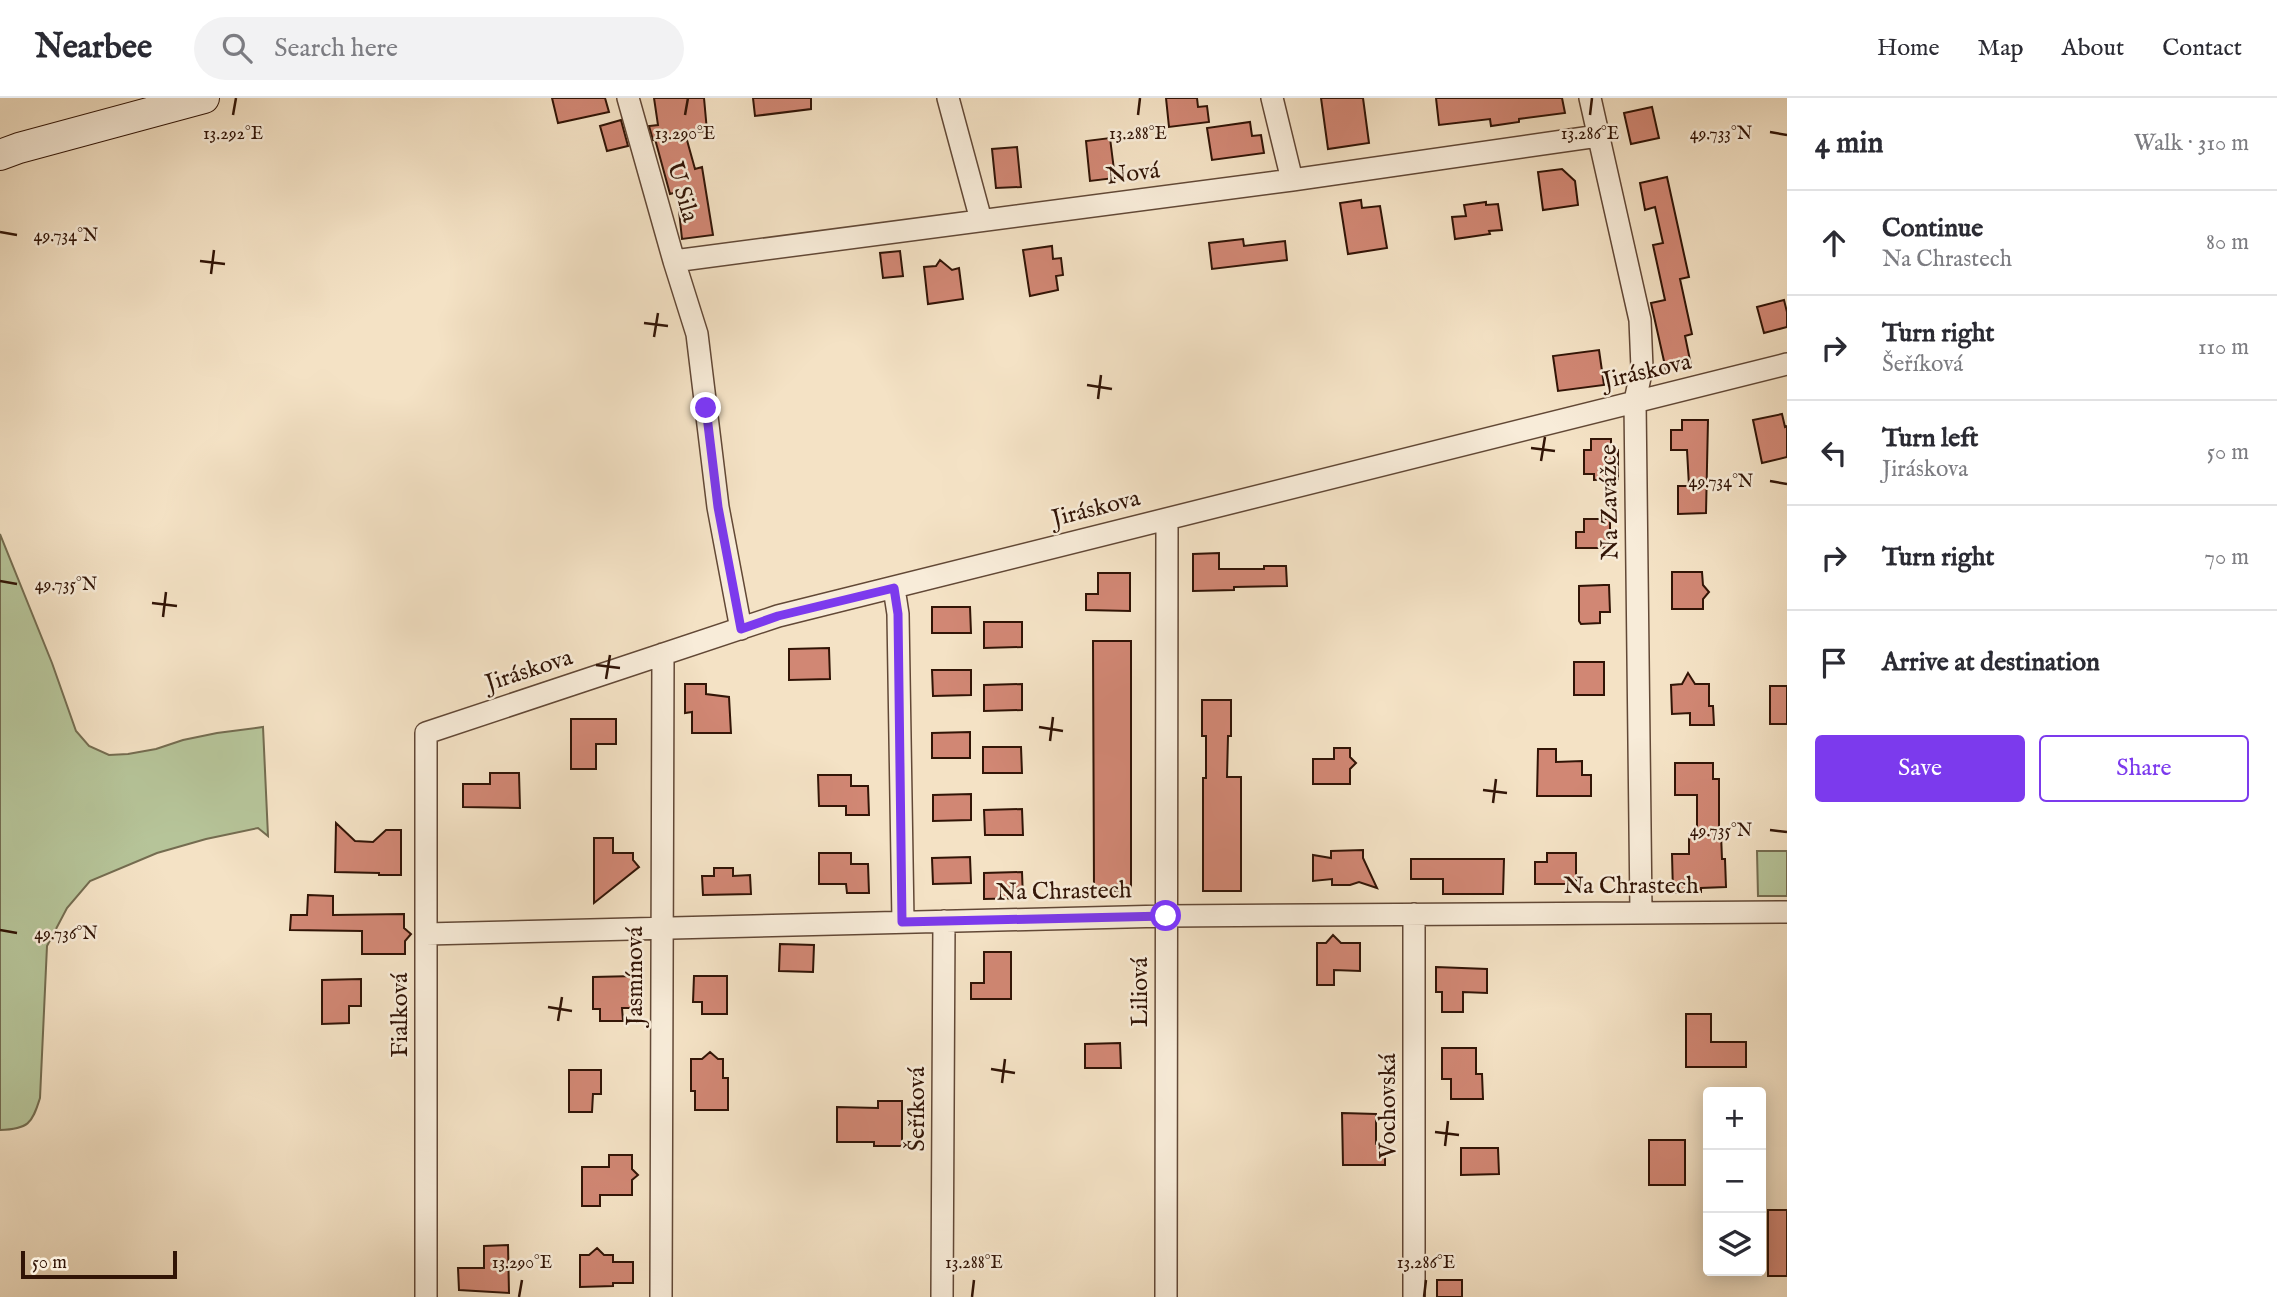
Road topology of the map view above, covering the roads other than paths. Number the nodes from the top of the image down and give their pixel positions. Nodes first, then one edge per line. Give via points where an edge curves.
1 (204, 98) edge
2 (628, 98) edge
3 (948, 98) edge
4 (1272, 98) edge
5 (1590, 98) edge
6 (1598, 136) junction
7 (0, 155) edge
8 (1292, 180) junction
9 (981, 220) junction
10 (674, 261) junction
11 (1787, 364) edge
12 (1635, 401) junction
13 (1167, 519) junction
14 (894, 588) junction
15 (741, 629) junction
16 (663, 654) junction
17 (426, 733) joint
18 (1641, 912) junction
19 (1787, 912) edge
20 (1414, 914) junction
21 (1166, 916) junction
22 (944, 921) junction
23 (902, 922) junction
24 (661, 928) junction
25 (426, 933) junction
26 (426, 1297) edge
27 (662, 1297) edge
28 (942, 1297) edge
29 (1166, 1297) edge
30 (1414, 1297) edge

1 - 7 main road
2 - 10 street, U Sila
3 - 9 street
4 - 8 street
5 - 6 street, Na Zavážce
6 - 8 street, Nová
6 - 12 street, Na Zavážce via 1640,320 1642,368
8 - 9 street, Nová
9 - 10 street, Nová
10 - 15 street, U Sila via 697,334 718,507
11 - 12 street, Jiráskova
12 - 13 street, Jiráskova
12 - 18 street, Na Zavážce
13 - 14 street, Jiráskova
13 - 21 street, Liliová
14 - 15 street, Jiráskova
14 - 23 street
15 - 16 street, Jiráskova
16 - 17 street, Jiráskova
16 - 24 street, Jasmínová
17 - 25 street, Fialková
18 - 19 street, Na Chrastech
18 - 20 street, Na Chrastech
20 - 21 street, Na Chrastech
20 - 30 street, Vochovská
21 - 22 street, Na Chrastech
21 - 29 street, Liliová
22 - 23 street, Na Chrastech
22 - 28 street, Šeříková
23 - 24 street, Na Chrastech
24 - 25 street, Na Chrastech
24 - 27 street, Jasmínová
25 - 26 street, Fialková

